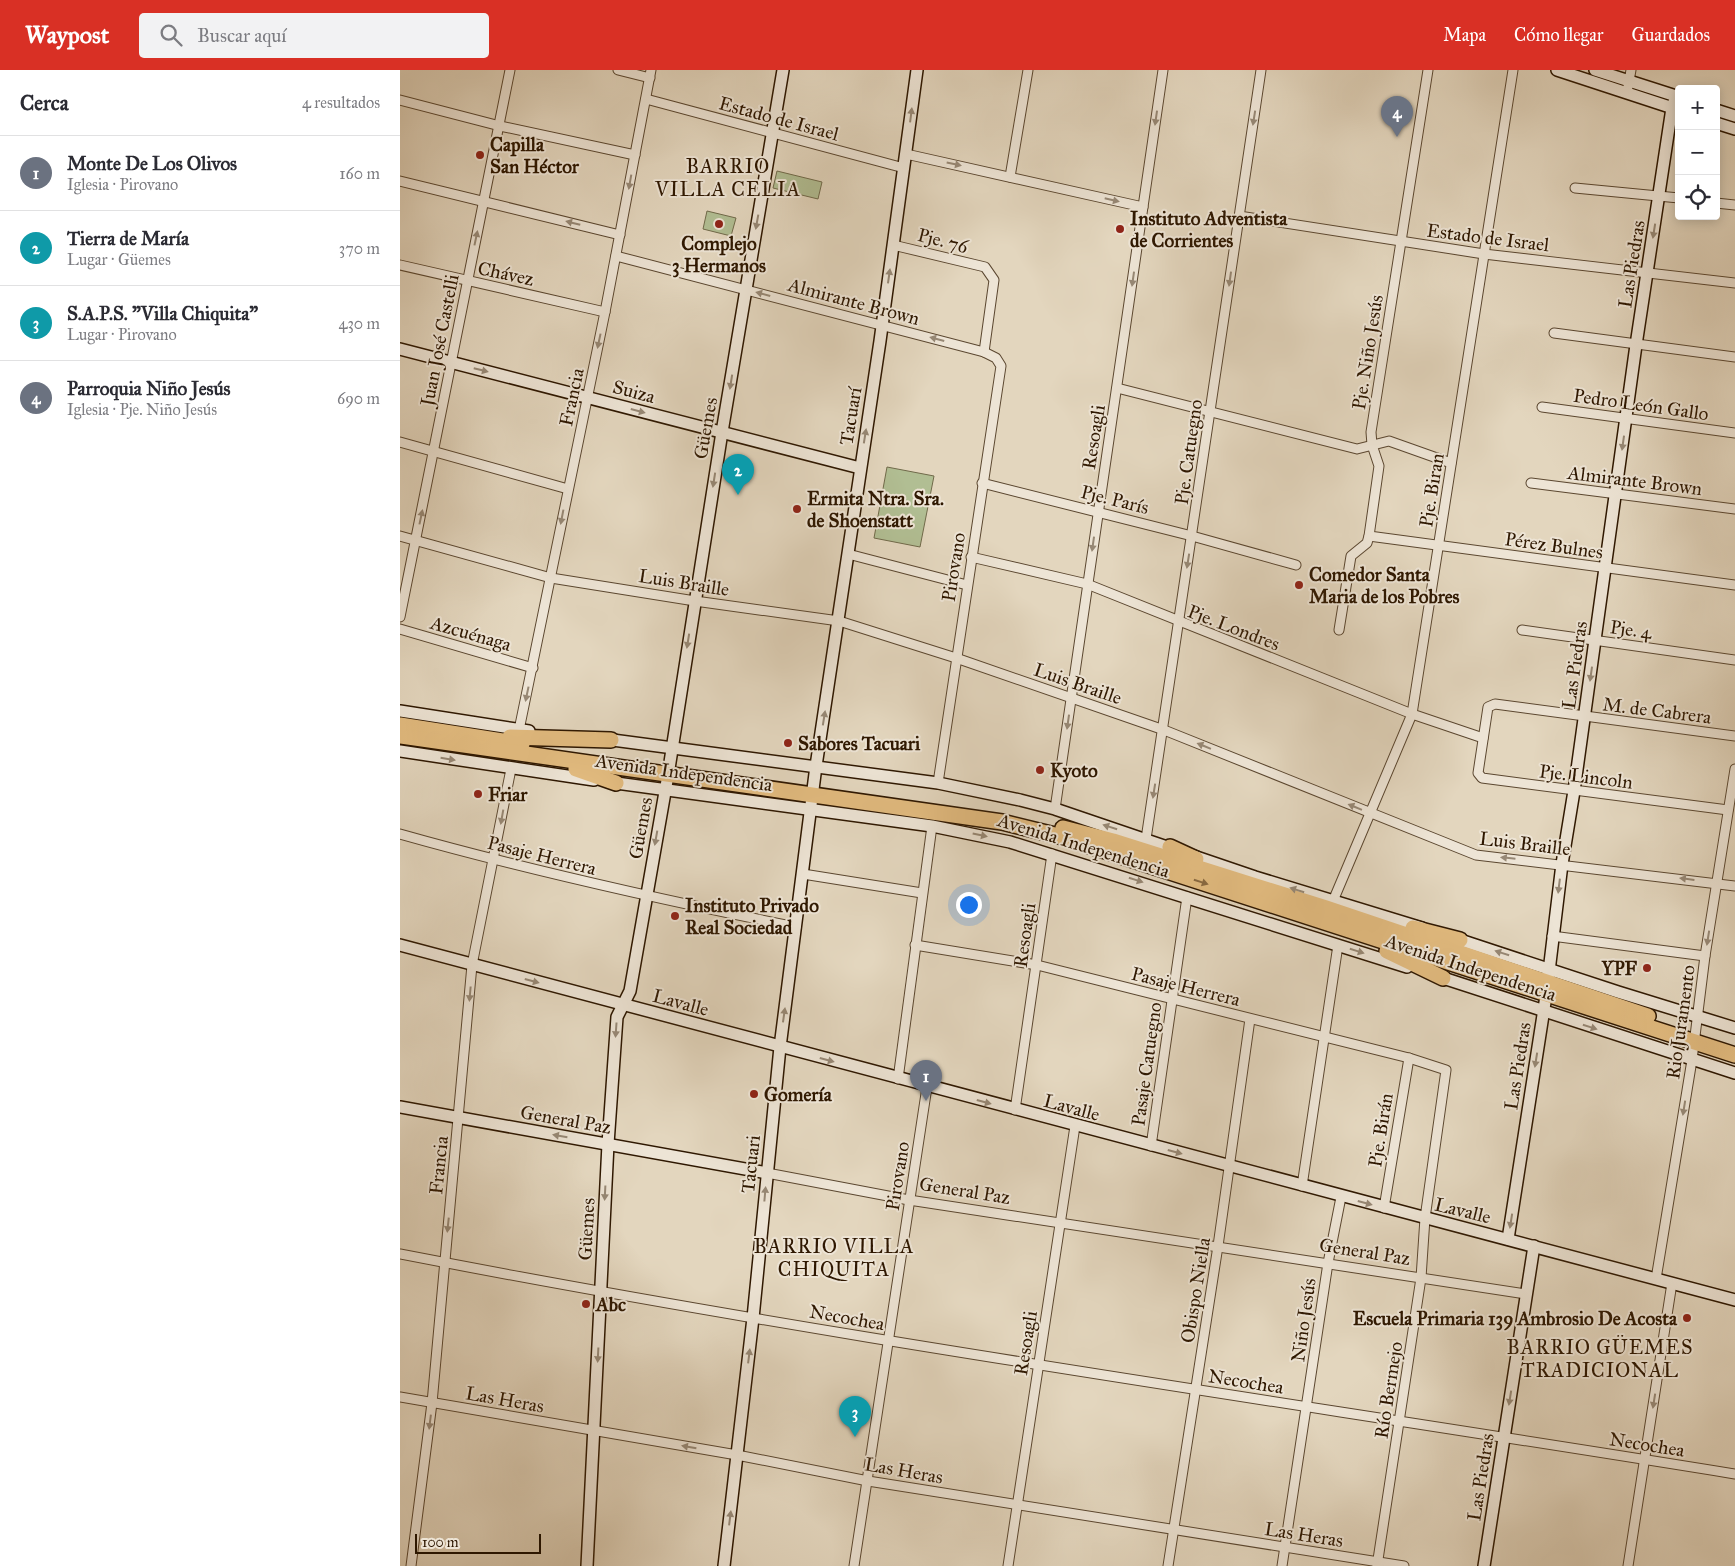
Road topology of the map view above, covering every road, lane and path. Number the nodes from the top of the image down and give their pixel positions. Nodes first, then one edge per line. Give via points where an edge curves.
1 (510, 70) edge
2 (618, 70) edge
3 (783, 70) edge
4 (917, 70) edge
5 (1028, 70) edge
6 (1162, 70) edge
7 (1261, 70) edge
8 (1428, 70) edge
9 (1513, 70) edge
10 (1557, 70) edge
11 (1595, 70) edge
12 (650, 74) edge
13 (1629, 81) edge
14 (1675, 96) edge
15 (400, 100) edge
16 (646, 100) junction
17 (1675, 108) edge
18 (1720, 111) edge
19 (1675, 114) edge
20 (1735, 116) edge
21 (1720, 124) edge
22 (500, 126) junction
23 (1735, 129) edge
24 (773, 133) junction
25 (906, 154) junction
26 (635, 155) junction
27 (904, 168) junction
28 (1010, 177) junction
29 (400, 181) edge
30 (1575, 188) dead end
31 (1660, 196) junction
32 (1675, 198) edge
33 (484, 201) junction
34 (1720, 203) edge
35 (1735, 205) edge
36 (1144, 208) junction
37 (1239, 216) junction
38 (620, 235) junction
39 (1401, 242) junction
40 (893, 245) junction
41 (1484, 254) junction
42 (616, 256) junction
43 (400, 265) edge
44 (1647, 272) junction
45 (466, 281) junction
46 (1735, 283) edge
47 (746, 290) junction
48 (606, 312) junction
49 (882, 325) junction
50 (1554, 333) dead end
51 (1636, 345) junction
52 (400, 349) edge
53 (984, 352) junction
54 (1735, 357) edge
55 (996, 358) joint
56 (450, 362) junction
57 (1117, 388) junction
58 (587, 397) junction
59 (1542, 407) dead end
60 (1211, 411) junction
61 (1626, 419) junction
62 (722, 432) junction
63 (1735, 433) edge
64 (400, 442) edge
65 (1372, 445) junction
66 (435, 450) junction
67 (1451, 463) junction
68 (860, 468) junction
69 (982, 483) junction
70 (1532, 483) dead end
71 (568, 490) junction
72 (1616, 493) junction
73 (1735, 509) edge
74 (1097, 512) junction
75 (400, 536) edge
76 (1192, 536) junction
77 (1369, 536) junction
78 (416, 540) junction
79 (1439, 546) junction
80 (848, 554) junction
81 (971, 557) junction
82 (1296, 565) dead end
83 (1605, 568) junction
84 (551, 578) junction
85 (1087, 584) junction
86 (967, 585) junction
87 (1735, 585) edge
88 (695, 601) junction
89 (400, 616) edge
90 (839, 621) junction
91 (1179, 623) junction
92 (400, 629) edge
93 (1339, 630) dead end
94 (1522, 630) dead end
95 (1596, 640) junction
96 (956, 658) junction
97 (1735, 660) edge
98 (533, 668) junction
99 (1072, 697) junction
100 (400, 711) edge
101 (1412, 714) junction
102 (1584, 717) junction
103 (400, 725) edge
104 (519, 730) junction
105 (1164, 730) junction
106 (400, 736) edge
107 (480, 736) junction
108 (1735, 736) edge
109 (1483, 738) junction
110 (611, 740) junction
111 (672, 748) junction
112 (400, 751) edge
113 (504, 751) junction
114 (816, 766) junction
115 (510, 769) junction
116 (1735, 769) edge
117 (667, 777) junction
118 (616, 783) junction
119 (938, 783) junction
120 (814, 790) junction
121 (1574, 792) junction
122 (1055, 809) junction
123 (811, 810) junction
124 (1728, 810) junction
125 (1371, 814) junction
126 (932, 826) junction
127 (400, 834) edge
128 (1146, 839) junction
129 (1170, 847) junction
130 (1052, 854) junction
131 (494, 861) junction
132 (1562, 864) junction
133 (803, 874) junction
134 (1717, 883) junction
135 (1735, 886) edge
136 (1254, 887) junction
137 (922, 893) junction
138 (646, 897) junction
139 (1187, 897) junction
140 (1329, 910) junction
141 (796, 927) junction
142 (1552, 936) junction
143 (1460, 940) joint
144 (400, 945) edge
145 (915, 945) junction
146 (1338, 946) junction
147 (1705, 956) junction
148 (472, 965) junction
149 (1036, 965) junction
150 (1443, 978) junction
151 (1547, 982) junction
152 (1171, 1000) junction
153 (623, 1005) junction
154 (1543, 1012) junction
155 (1697, 1016) junction
156 (1250, 1019) junction
157 (1735, 1028) edge
158 (1695, 1036) junction
159 (1325, 1037) junction
160 (1735, 1044) edge
161 (780, 1047) junction
162 (1735, 1055) edge
163 (1409, 1058) junction
164 (1692, 1060) junction
165 (1446, 1070) joint
166 (1735, 1073) edge
167 (898, 1079) junction
168 (926, 1087) junction
169 (400, 1107) edge
170 (1015, 1110) junction
171 (459, 1117) junction
172 (1075, 1126) junction
173 (608, 1144) junction
174 (1151, 1146) junction
175 (1229, 1167) junction
176 (767, 1173) junction
177 (1302, 1186) junction
178 (1341, 1197) junction
179 (909, 1200) junction
180 (1384, 1208) junction
181 (1425, 1218) junction
182 (1061, 1223) junction
183 (1508, 1239) junction
184 (1218, 1246) junction
185 (1534, 1246) junction
186 (400, 1254) edge
187 (445, 1263) junction
188 (1328, 1263) junction
189 (1421, 1278) junction
190 (1656, 1279) junction
191 (1672, 1283) junction
192 (601, 1292) junction
193 (1526, 1294) junction
194 (1735, 1300) edge
195 (753, 1318) junction
196 (888, 1341) junction
197 (1038, 1364) junction
198 (1196, 1390) junction
199 (400, 1397) edge
200 (432, 1403) junction
201 (1307, 1407) junction
202 (1400, 1422) junction
203 (594, 1431) junction
204 (1505, 1437) junction
205 (737, 1455) junction
206 (1645, 1460) junction
207 (1735, 1474) edge
208 (868, 1481) junction
209 (1017, 1505) junction
210 (1174, 1531) junction
211 (1285, 1547) junction
212 (1377, 1564) edge
213 (411, 1566) edge
214 (588, 1566) edge
215 (724, 1566) edge
216 (854, 1566) edge
217 (1008, 1566) edge
218 (1168, 1566) edge
219 (1282, 1566) edge
220 (1404, 1566) edge
221 (1484, 1566) edge
222 (1628, 1566) edge

1 - 22 street, Juan José Castelli
2 - 12 street
3 - 24 street, Güemes
25 -> 4 street, Tacuarí
5 - 28 street
6 -> 36 street, Resoagli
7 -> 37 street, Pje. Catuegno
8 - 39 street, Pje. Niño Jesús
9 - 41 street, Pje. Biran
10 - 13 street
11 - 13 street
12 - 16 street, Francia
13 - 14 street
13 - 17 street
15 - 22 street
16 - 24 street, Estado de Israel
16 - 26 street, Francia
18 - 20 street
19 - 31 street, Las Piedras
21 - 23 street
22 - 26 street
22 - 33 street, Juan José Castelli
24 - 27 street, Estado de Israel
24 -> 47 street, Güemes
25 - 27 street, Tacuarí
25 -> 28 street
26 -> 38 street, Francia
27 - 40 street, Tacuarí
28 -> 36 street
29 - 33 street
30 - 31 street
31 - 32 street
31 -> 44 street, Las Piedras
38 -> 33 street
45 -> 33 street, Juan José Castelli
34 - 35 street
36 -> 57 street, Resoagli
37 - 39 street, Estado de Israel
37 -> 60 street, Pje. Catuegno
38 - 42 street, Francia
39 - 41 street, Estado de Israel
39 - 65 street, Pje. Niño Jesús via 1371,432
49 -> 40 street, Tacuarí
40 - 53 street, Pje. 76 via 985,267 994,280
41 - 44 street, Estado de Israel
41 - 67 street, Pje. Biran
42 - 47 street, Almirante Brown
42 - 48 street, Francia
43 - 45 street, Chávez
44 - 46 street, Estado de Israel
44 - 51 street, Las Piedras
45 - 48 street, Chávez
45 - 56 street, Juan José Castelli
49 -> 47 street, Almirante Brown
47 -> 62 street, Güemes
48 -> 58 street, Francia
53 -> 49 street, Almirante Brown
68 -> 49 street, Tacuarí
50 - 51 street
51 - 54 street
51 - 61 street, Las Piedras
52 - 56 street, Suiza
53 - 55 street, Almirante Brown
55 - 69 street, Pirovano via 1001,366
56 -> 58 street, Suiza
56 - 66 street, Juan José Castelli
57 - 60 street
57 - 74 street, Resoagli
58 -> 62 street, Suiza
58 - 71 street, Francia
59 - 61 street, Pedro León Gallo
60 - 65 street via 1357,449
60 - 76 street, Pje. Catuegno
61 - 63 street, Pedro León Gallo
61 -> 72 street, Las Piedras
62 - 68 street, Suiza
62 -> 88 street, Güemes
64 - 66 street
65 - 67 street via 1389,441
65 - 77 street, Pje. Niño Jesús via 1379,466
66 - 71 street
78 -> 66 street, Juan José Castelli
67 - 79 street, Pje. Biran
68 - 80 street, Tacuarí
69 - 74 street, Pje. París
69 - 81 street, Pirovano
70 - 72 street, Almirante Brown
71 -> 84 street, Francia
72 - 73 street, Almirante Brown
72 - 83 street, Las Piedras
74 - 76 street, Pje. París
74 -> 85 street, Resoagli
75 - 78 street, Luis Braille
76 - 82 street, Pje. París
76 -> 91 street, Pje. Catuegno
77 - 79 street, Pérez Bulnes
77 - 93 street via 1367,543 1351,556
78 - 84 street, Luis Braille
78 - 89 street, Juan José Castelli
79 - 83 street, Pérez Bulnes
79 - 101 street, Pje. Biran
80 - 86 street
80 - 90 street, Tacuarí
81 - 85 street, Pje. Londres
81 - 86 street, Pirovano
83 - 87 street, Pérez Bulnes
83 - 95 street, Las Piedras
84 - 88 street, Luis Braille
84 - 98 street, Francia
85 - 91 street, Pje. Londres
85 - 99 street, Resoagli
86 - 96 street, Pirovano
88 - 90 street, Luis Braille
88 -> 111 street, Güemes
90 - 96 street, Luis Braille
114 -> 90 street, Tacuarí
91 - 101 street, Pje. Londres
91 - 105 street, Pje. Catuegno
92 - 98 street, Azcuénaga
94 - 95 street, Pje. 4
95 - 97 street, Pje. 4
95 -> 102 street, Las Piedras
96 - 99 street, Luis Braille
96 - 119 street, Pirovano
98 -> 104 street, Francia
99 - 105 street, Luis Braille
99 -> 122 street, Resoagli
100 - 104 street, Avenida Independencia
101 - 109 street, Pje. Londres
101 - 125 street, Pje. Biran
102 - 108 street, M. de Cabrera
102 - 109 street, M. de Cabrera via 1495,704 1488,708
102 - 121 street, Las Piedras
103 - 107 highway, Avenida Independencia
104 - 110 street, Avenida Independencia
125 -> 105 street, Luis Braille
105 -> 128 street, Pje. Catuegno
106 - 113 highway, Avenida Independencia
107 - 110 highway
107 - 117 highway, Avenida Independencia
109 - 121 street, Pje. Lincoln via 1478,773 1482,778
110 - 111 street, Avenida Independencia
111 - 114 street, Avenida Independencia
111 - 117 street, Güemes
112 -> 115 street, Avenida Independencia
113 - 117 highway, Avenida Independencia
113 - 118 highway via 558,763
114 - 119 street, Avenida Independencia
114 - 120 street, Tacuari
115 - 118 street, Avenida Independencia
115 -> 131 street, Francia
116 - 124 street, Rio Juramento
117 - 118 street, Avenida Independencia
117 - 120 highway, Avenida Independencia
117 - 123 street, Avenida Independencia
117 -> 138 street, Güemes
119 - 122 street, Avenida Independencia
120 - 123 street, Tacuari
120 - 136 highway, Avenida Independencia via 942,803 1043,822
120 -> 140 highway, Avenida Independencia via 1002,822
121 - 124 street, Pje. Lincoln
121 - 132 street, Las Piedras
128 -> 122 street, Avenida Independencia
123 - 126 street, Avenida Independencia
123 - 133 street, Tacuari
124 - 134 street, Rio Juramento
132 -> 125 street, Luis Braille via 1476,855
125 - 140 street, Pje. Biran
126 -> 130 street, Avenida Independencia
126 - 137 street
127 - 131 street, Pasaje Herrera
128 - 129 street, Avenida Independencia
129 - 136 highway
140 -> 129 street, Avenida Independencia via 1255,877
130 -> 139 street, Avenida Independencia
130 - 149 street, Resoagli
131 - 138 street, Pasaje Herrera
131 - 148 street, Francia
134 -> 132 street, Luis Braille
132 -> 142 street, Las Piedras
133 - 137 street
133 - 141 street, Tacuari
134 - 135 street, Luis Braille
134 -> 147 street, Rio Juramento
136 - 140 highway, Avenida Independencia
137 - 145 street
138 - 141 street, Pasaje Herrera
138 - 153 street, Güemes via 630,991
139 - 146 street, Avenida Independencia
139 - 152 street, Pasaje Catuegno
140 - 143 highway
140 - 150 highway
140 - 151 highway, Avenida Independencia
161 -> 141 street, Tacuari
142 - 147 street
142 - 151 street, Las Piedras
151 -> 143 street, Avenida Independencia
144 - 148 street, Lavalle
145 - 149 street, Pasaje Herrera
145 - 167 street
146 -> 150 street, Avenida Independencia
146 - 159 street
147 - 155 street, Rio Juramento
148 -> 153 street, Lavalle
148 -> 171 street, Francia
149 - 152 street, Pasaje Herrera
149 - 170 street, Resoagli
150 - 154 street, Avenida Independencia
151 - 154 street, Las Piedras
151 - 155 street, Avenida Independencia via 1618,992
151 - 158 highway, Avenida Independencia
152 - 156 street, Pasaje Herrera
152 - 174 street, Pasaje Catuegno
153 - 161 street, Lavalle
153 -> 173 street, Güemes via 617,1017
154 -> 164 street, Avenida Independencia
154 -> 183 street, Las Piedras
155 - 157 street, Avenida Independencia
155 - 158 street, Rio Juramento
156 - 159 street, Pasaje Herrera
156 - 175 street, Obispo Niella
158 - 160 highway, Avenida Independencia
158 - 162 highway, Avenida Independencia
158 - 164 street, Rio Juramento
159 - 163 street, Pasaje Herrera
159 - 177 street
161 -> 167 street, Lavalle
161 - 176 street, Tacuari
163 - 165 street, Pasaje Herrera
163 - 180 street, Pje. Birán
164 - 166 street, Avenida Independencia
164 -> 190 street, Rio Juramento
165 - 181 street, Río Bermejo
167 - 168 street, Lavalle
168 -> 170 street, Lavalle
168 - 179 street, Pirovano
169 - 171 street, General Paz
170 - 172 street, Lavalle
173 -> 171 street, General Paz
171 -> 187 street, Francia
172 - 174 street, Lavalle
172 - 182 street, Resoagli
173 - 176 street, General Paz
173 -> 192 street, Güemes
174 -> 175 street, Lavalle
175 - 177 street, Lavalle
175 - 184 street, Obispo Niella
176 - 179 street, General Paz
195 -> 176 street, Tacuari
177 - 178 street, Lavalle
178 -> 180 street, Lavalle
178 - 188 street, Niño Jesús
179 - 182 street, General Paz
179 - 196 street, Pirovano
180 - 181 street, Lavalle
181 - 183 street, Lavalle
181 - 189 street, Río Bermejo
182 - 184 street, General Paz
182 - 197 street, Resoagli
183 - 185 street, Lavalle
184 - 188 street, General Paz
184 - 198 street, Obispo Niella
185 - 190 street, Lavalle
185 - 193 street, Las Piedras
186 - 187 street
187 - 192 street
187 - 200 street, Francia
188 - 189 street, General Paz
188 - 201 street, Niño Jesús
189 - 193 street, General Paz
189 - 202 street, Río Bermejo
190 - 191 street, Lavalle
191 - 194 street, Lavalle
191 -> 206 street
192 - 195 street, Necochea
192 -> 203 street, Güemes
193 -> 204 street, Las Piedras
195 - 196 street, Necochea
205 -> 195 street, Tacuari
196 - 197 street, Necochea
196 - 208 street, Pirovano
197 - 198 street, Necochea
197 - 209 street, Resoagli
198 - 201 street, Necochea
198 - 210 street, Obispo Niella
199 - 200 street, Las Heras
200 - 203 street, Las Heras
200 -> 213 street, Francia
201 - 202 street, Necochea
201 - 211 street, Niño Jesús
202 - 204 street, Necochea
202 - 212 street, Río Bermejo
205 -> 203 street, Las Heras
203 - 214 street, Güemes
204 - 206 street, Necochea
204 - 221 street, Las Piedras
205 - 208 street, Las Heras
215 -> 205 street, Tacuari
206 - 207 street, Necochea
206 - 222 street
208 - 209 street, Las Heras
208 - 216 street, Pirovano
209 - 210 street, Las Heras
209 - 217 street, Resoagli
210 - 211 street, Las Heras
210 - 218 street, Obispo Niella
211 - 212 street, Las Heras
211 - 219 street, Niño Jesús
212 - 220 street, Las Heras

